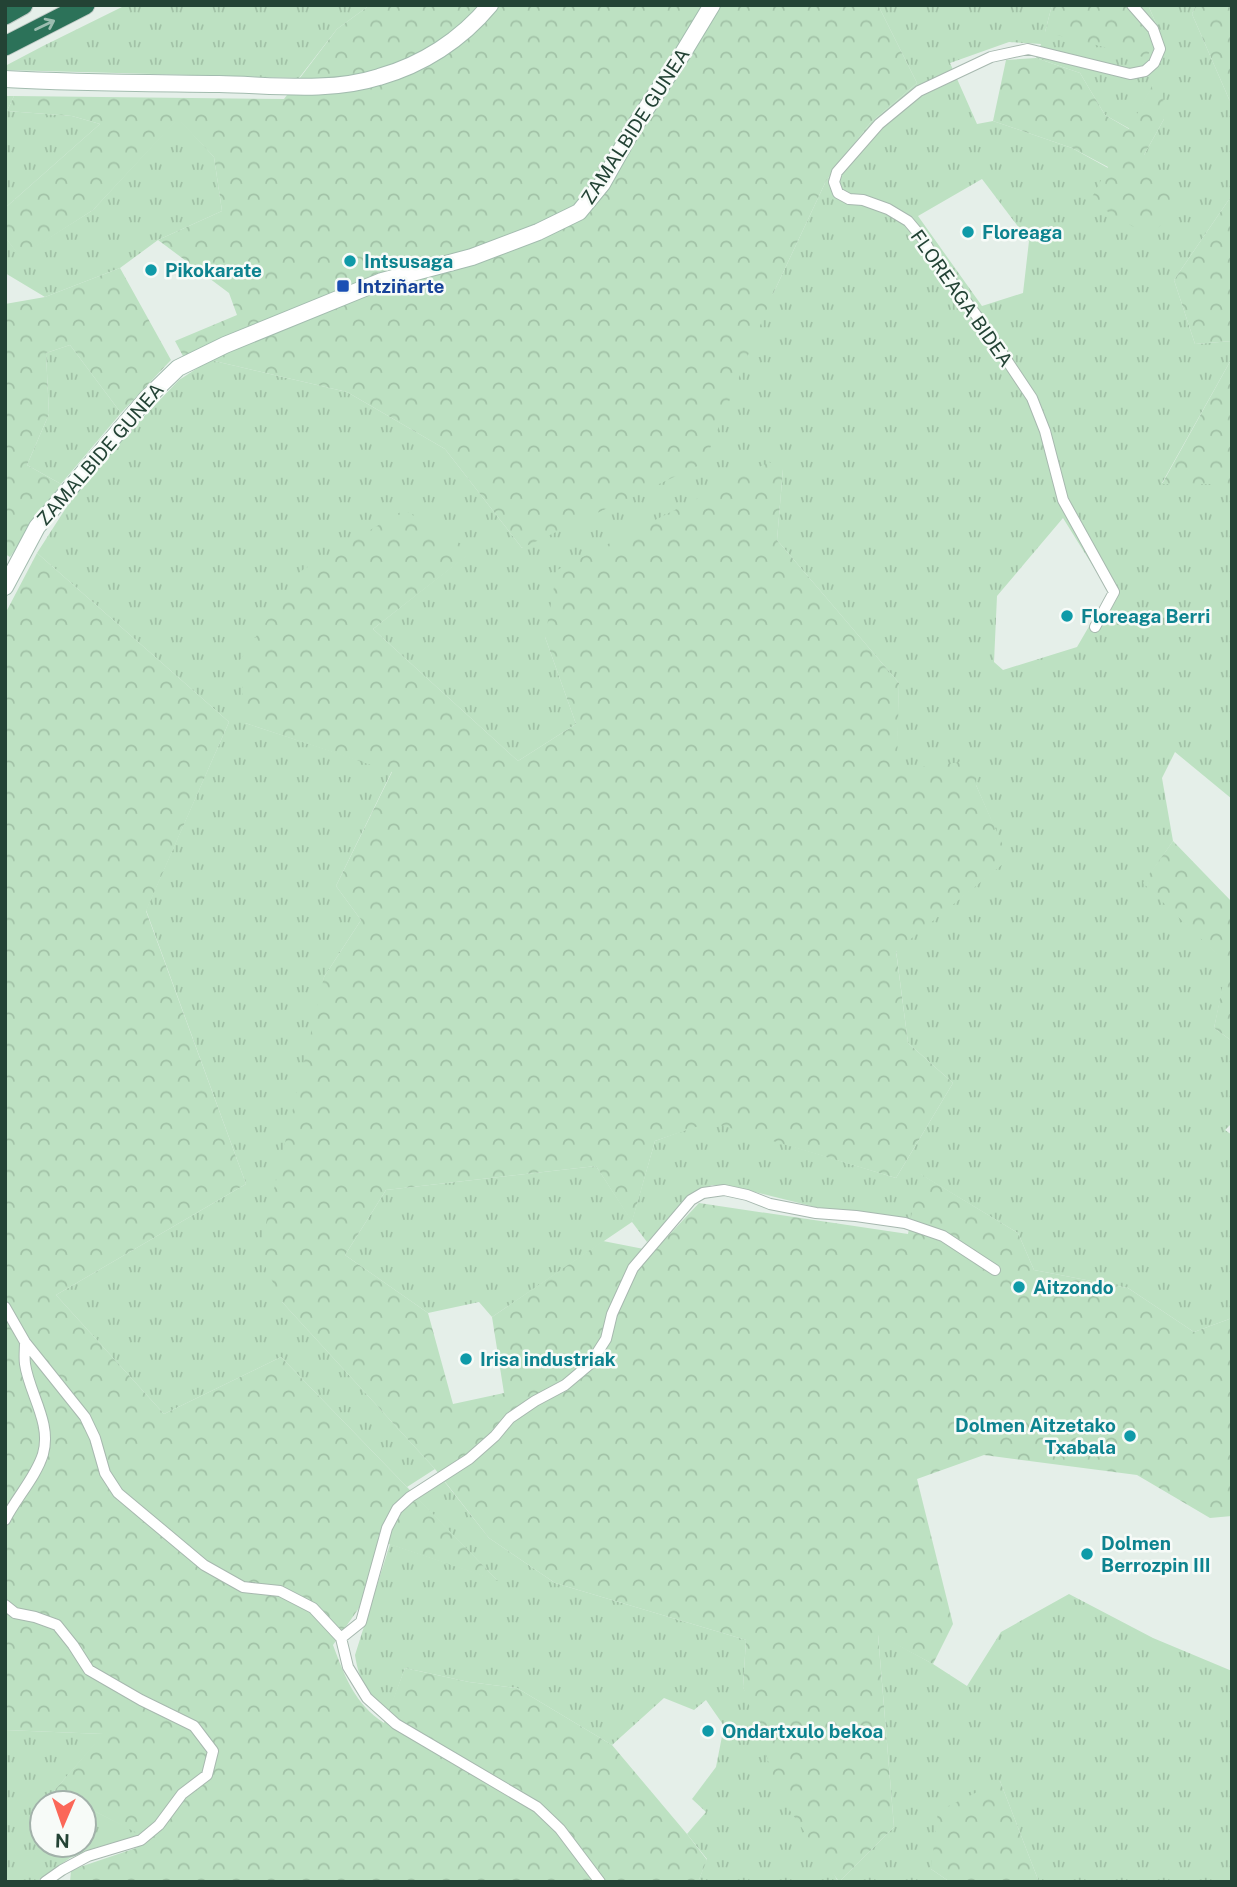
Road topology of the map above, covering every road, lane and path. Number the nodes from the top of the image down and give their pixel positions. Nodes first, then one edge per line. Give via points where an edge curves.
1 (23, 5) edge
2 (85, 5) edge
3 (490, 5) edge
4 (712, 5) edge
5 (1132, 5) edge
6 (5, 15) edge
7 (5, 46) edge
8 (5, 79) edge
9 (5, 587) edge
10 (1095, 627) dead end
11 (995, 1270) dead end
12 (5, 1307) edge
13 (25, 1342) junction
14 (5, 1520) edge
15 (5, 1605) edge
16 (341, 1638) junction
17 (45, 1882) edge
18 (600, 1882) edge

1 - 6 highway
7 -> 2 highway
3 - 8 street via 457,37 419,62 357,82 298,86
4 - 9 street, ZAMALBIDE GUNEA via 602,184 579,212 472,257 382,281 178,368 37,527
5 - 10 street, FLOREAGA BIDEA via 1153,29 1160,50 1145,71 1130,74 1028,50 991,57 919,91 879,124 837,172 834,182 838,193 849,199 888,209 908,221 1032,398 1063,500 1114,592
11 - 16 street via 943,1236 905,1223 816,1213 724,1190 703,1193 691,1200 633,1268 606,1339 590,1364 510,1418 469,1459 397,1508 387,1528 361,1622
12 - 13 street
13 - 14 street via 25,1365 45,1438 35,1472
13 - 16 street via 85,1417 105,1473 118,1493 204,1565 243,1587 280,1591 313,1608
15 - 17 street via 15,1613 57,1625 89,1671 194,1726 213,1751 208,1775 182,1794 141,1840 88,1856
16 - 18 street via 348,1667 368,1698 396,1724 537,1807 561,1829

